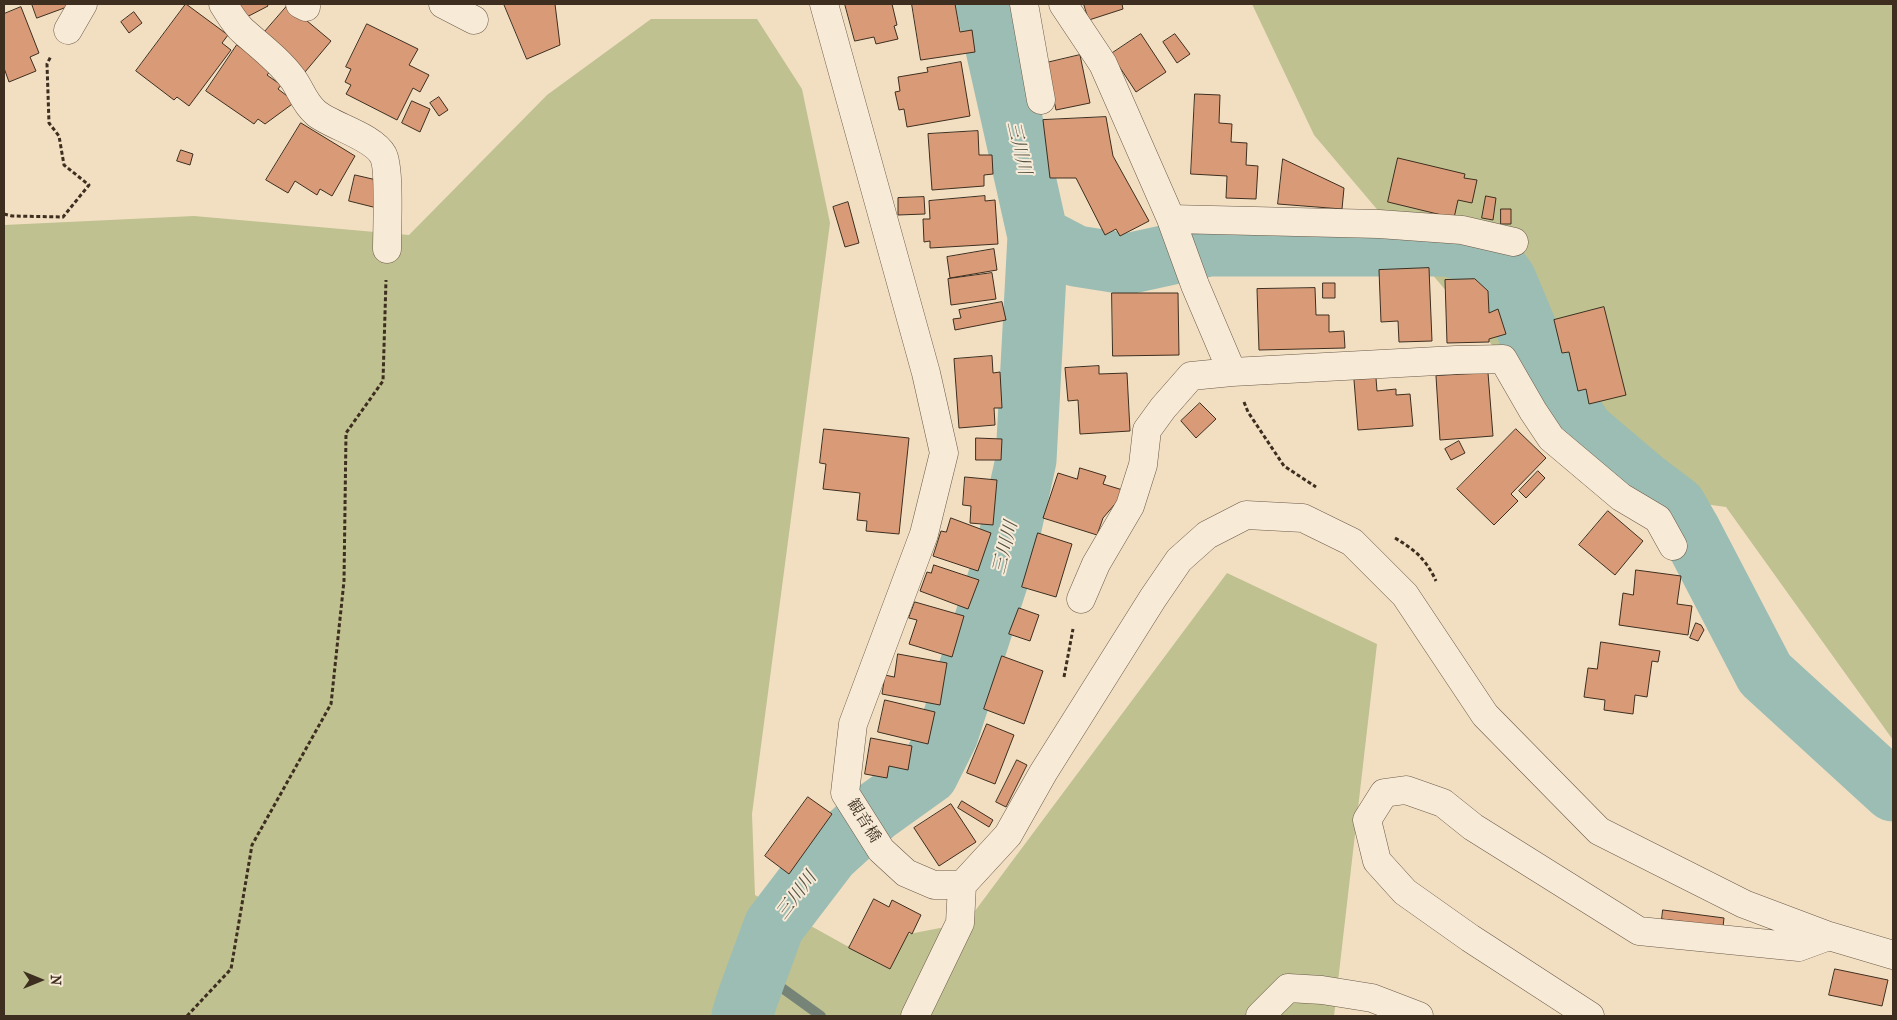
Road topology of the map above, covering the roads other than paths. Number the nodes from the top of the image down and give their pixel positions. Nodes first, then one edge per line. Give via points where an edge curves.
1 (83, 4) edge
2 (223, 4) edge
3 (443, 4) edge
4 (824, 4) edge
5 (1024, 4) edge
6 (1063, 4) edge
7 (474, 20) dead end
8 (68, 30) road end
9 (1041, 100) dead end
10 (1173, 225) junction
11 (1514, 242) dead end
12 (386, 249) road end
13 (1232, 372) junction
14 (1673, 546) dead end
15 (1081, 599) dead end
16 (962, 885) junction
17 (1829, 936) junction
18 (1893, 955) edge
19 (916, 1016) edge
20 (1260, 1016) edge
21 (1419, 1016) edge
22 (1590, 1016) edge

1 - 8 street
2 - 12 street via 242,30 292,78 308,106 318,115 379,148 384,156 386,174
3 - 7 street
4 - 16 street, 観音橋 via 926,372 944,453 924,534 853,724 845,793 881,850 906,873 934,885
5 - 9 street
6 - 10 street via 1103,64
10 - 11 street via 1378,224 1462,230
10 - 13 street
13 - 14 street via 1503,359 1551,438 1621,497 1658,519
13 - 15 street via 1191,376 1147,430 1143,464 1130,506 1102,551
16 - 17 street via 1008,835 1043,773 1179,560 1207,535 1246,515 1302,518 1352,542 1405,595 1485,715 1599,830 1744,904
16 - 19 street via 960,922
17 - 18 street
17 - 22 street via 1799,947 1639,931 1473,827 1443,803 1406,790 1384,793 1367,820 1377,861 1405,892
20 - 21 street via 1288,988 1372,998

